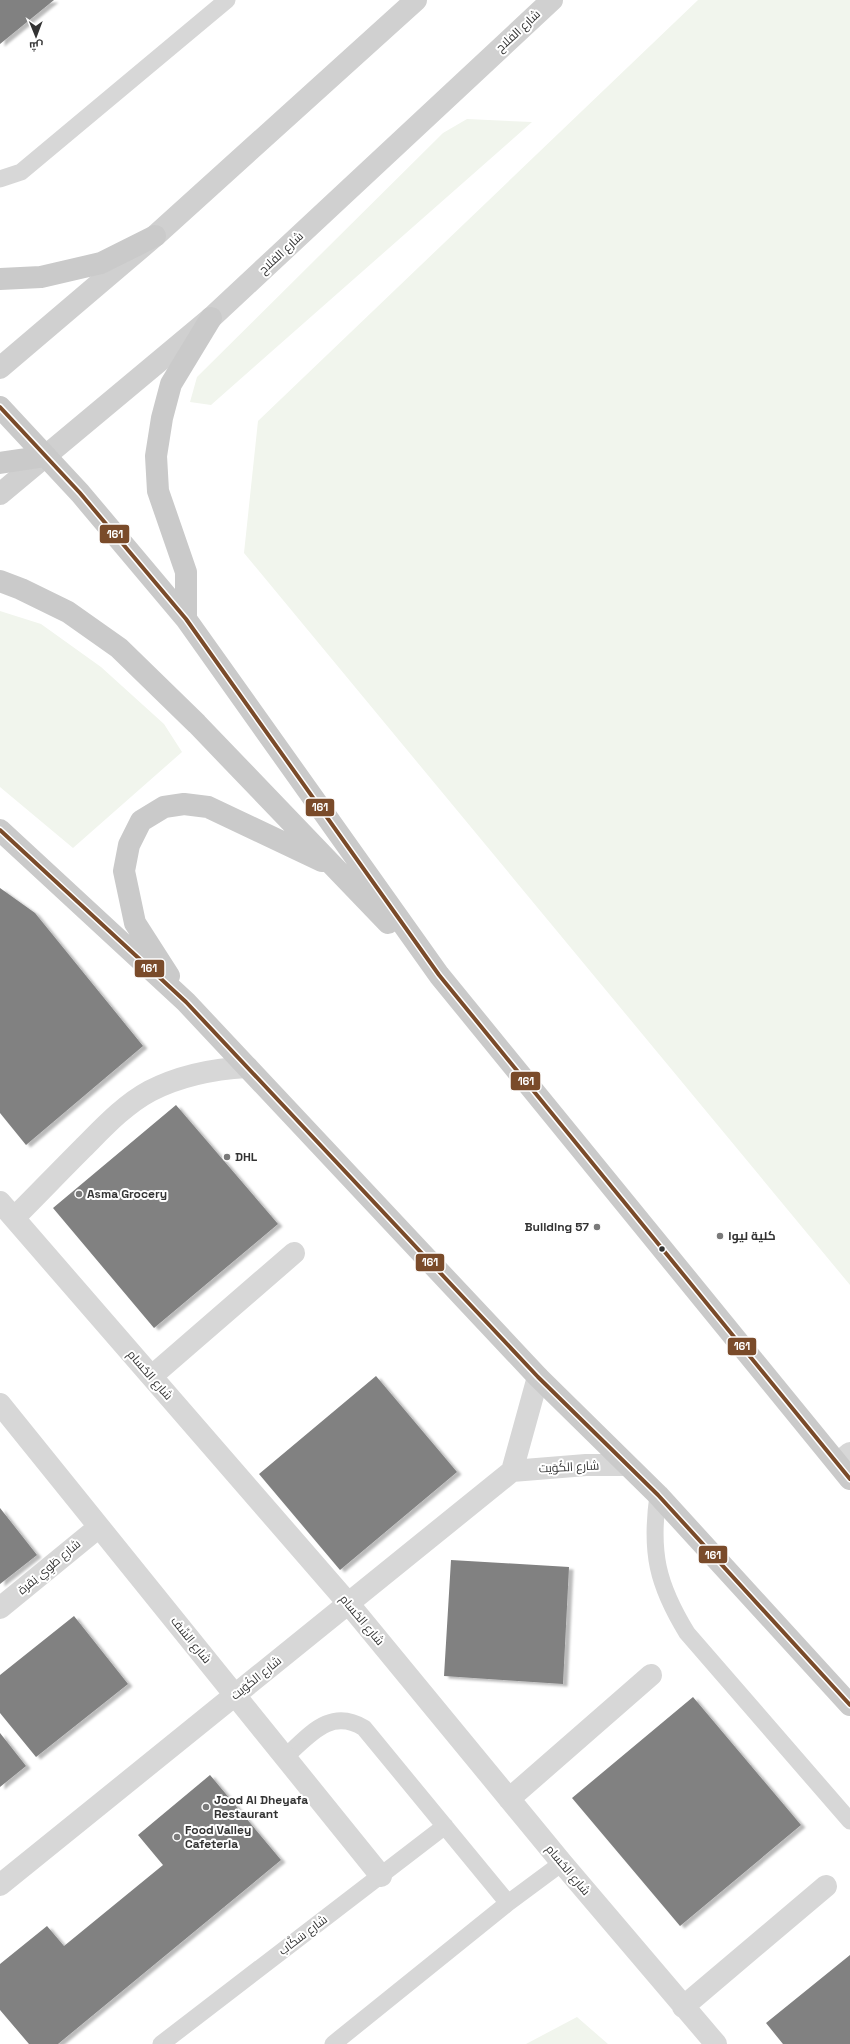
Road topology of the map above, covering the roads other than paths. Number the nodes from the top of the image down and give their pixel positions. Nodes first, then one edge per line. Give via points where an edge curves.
1 (227, 0) edge
2 (416, 0) edge
3 (552, 0) edge
4 (0, 179) edge
5 (155, 236) junction
6 (0, 279) edge
7 (211, 318) junction
8 (0, 368) edge
9 (0, 407) edge
10 (46, 456) junction
11 (0, 463) edge
12 (0, 494) edge
13 (0, 581) edge
14 (186, 619) junction
15 (0, 830) edge
16 (334, 867) junction
17 (439, 975) junction
18 (186, 1002) junction
19 (247, 1068) junction
20 (7, 1210) edge
21 (294, 1253) dead end
22 (152, 1376) junction
23 (538, 1377) junction
24 (1, 1409) edge
25 (625, 1465) junction
26 (846, 1465) edge
27 (512, 1471) junction
28 (658, 1495) junction
29 (99, 1526) junction
30 (348, 1603) junction
31 (0, 1608) edge
32 (651, 1675) dead end
33 (235, 1695) junction
34 (850, 1705) edge
35 (285, 1757) junction
36 (509, 1799) junction
37 (850, 1821) edge
38 (445, 1826) junction
39 (562, 1863) junction
40 (381, 1876) junction
41 (0, 1885) edge
42 (826, 1886) dead end
43 (508, 1904) junction
44 (683, 2007) junction
45 (161, 2044) edge
46 (333, 2044) edge
47 (716, 2044) edge

1 - 4 lane via 21,172
2 - 5 main road
3 - 7 main road, شارع الفلاح
5 - 6 main road via 101,263 41,277
5 - 8 main road
7 - 10 main road, شارع الفلاح
7 - 14 main road via 171,384 156,456 158,490 186,572
9 - 10 main road
10 - 11 main road
10 - 12 main road, شارع الفلاح
10 - 14 main road
13 - 16 main road via 68,612 119,648 197,724
14 - 17 main road
15 - 18 main road
16 - 17 main road
16 - 18 main road via 208,807 184,804 164,807 141,821 129,845 124,871 135,923
17 - 26 main road
18 - 19 main road
19 - 20 street via 221,1068 196,1073 149,1092 128,1106
19 - 23 main road
20 - 22 street, شارع الحُسام
21 - 22 street
22 - 30 street, شارع الحُسام
23 - 25 main road
23 - 27 street
24 - 29 street, شارع السِّف
25 - 27 street, شارع الكُوَيت via 586,1465
25 - 28 main road
27 - 30 street, شارع الكُوَيت
28 - 34 main road
28 - 37 lane via 654,1524 655,1553 661,1582 672,1608 707,1655
29 - 31 street, شارع طَوِي نِقرة
29 - 33 street, شارع السِّف
30 - 33 street, شارع الكُوَيت
30 - 36 street, شارع الحُسام
32 - 36 street
33 - 35 street, شارع السِّف
33 - 41 street, شارع الكُوَيت
35 - 38 lane via 323,1724 344,1720 355,1723 371,1736
35 - 40 street, شارع السِّف
36 - 39 street, شارع الحُسام
38 - 40 lane, شارع سَكَّاب
38 - 43 lane
39 - 43 lane
39 - 44 street, شارع الحُسام
40 - 45 lane, شارع سَكَّاب
42 - 44 street
43 - 46 lane
44 - 47 street, شارع الحُسام

